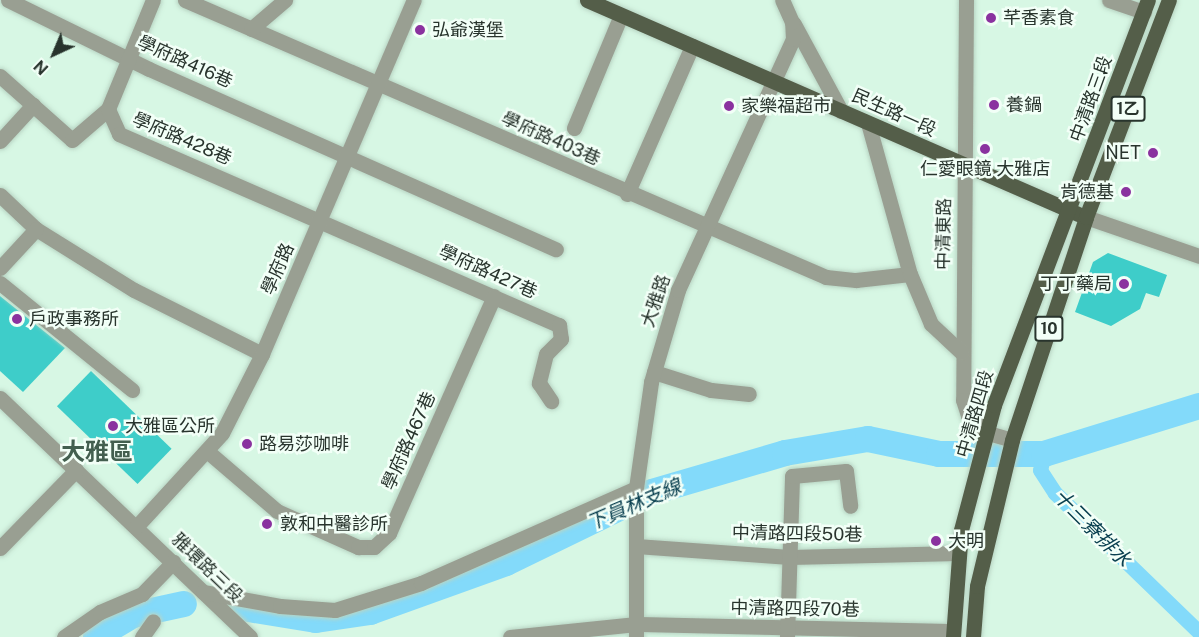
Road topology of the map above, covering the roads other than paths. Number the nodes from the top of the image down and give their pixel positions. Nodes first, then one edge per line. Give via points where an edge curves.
1 (8, 0) edge
2 (153, 0) edge
3 (185, 0) edge
4 (285, 0) edge
5 (414, 0) edge
6 (587, 0) edge
7 (782, 0) edge
8 (966, 0) edge
9 (1109, 0) edge
10 (1169, 0) edge
11 (1146, 6) edge
12 (621, 15) junction
13 (792, 22) junction
14 (251, 29) junction
15 (692, 46) junction
16 (129, 58) junction
17 (0, 76) edge
18 (776, 83) junction
19 (379, 85) junction
20 (33, 105) junction
21 (108, 109) junction
22 (841, 111) junction
23 (868, 123) junction
24 (574, 128) dead end
25 (0, 141) edge
26 (348, 157) junction
27 (964, 166) junction
28 (627, 194) junction
29 (0, 195) edge
30 (1070, 211) junction
31 (1086, 217) junction
32 (321, 219) junction
33 (36, 229) junction
34 (707, 229) junction
35 (556, 249) dead end
36 (1199, 256) edge
37 (0, 268) edge
38 (910, 274) junction
39 (0, 283) edge
40 (494, 297) junction
41 (962, 353) junction
42 (262, 354) junction
43 (654, 372) junction
44 (132, 390) dead end
45 (749, 394) dead end
46 (0, 398) edge
47 (551, 401) dead end
48 (987, 437) junction
49 (1011, 444) junction
50 (207, 450) junction
51 (76, 470) junction
52 (636, 488) junction
53 (850, 506) dead end
54 (136, 527) junction
55 (636, 546) junction
56 (0, 548) edge
57 (958, 553) junction
58 (790, 556) junction
59 (173, 562) junction
60 (203, 592) junction
61 (153, 621) dead end
62 (636, 631) edge
63 (788, 633) edge
64 (848, 633) edge
65 (953, 634) edge
66 (247, 635) edge
67 (64, 637) edge
68 (142, 637) edge
69 (510, 637) edge
70 (974, 637) edge

1 - 16 street, 學府路416巷
2 - 16 street
3 - 14 street, 學府路403巷
4 - 14 street
5 - 19 street, 學府路
6 - 12 main road, 民生路一段
7 - 13 street
8 - 27 street, 中清東路
9 - 11 street
10 - 31 main road, 中清路三段 / 1乙
11 - 30 main road, 中清路三段 / 1乙
12 - 15 main road, 民生路一段
12 - 24 street
13 - 18 street, 大雅路 via 793,39
13 - 22 street
14 - 19 street, 學府路403巷
15 - 18 main road, 民生路一段
15 - 28 street
16 - 21 street
16 - 26 street, 學府路416巷
17 - 20 street
18 - 22 main road, 民生路一段
18 - 34 street, 大雅路
19 - 26 street, 學府路
19 - 28 street, 學府路403巷
20 - 21 street via 72,140
20 - 25 street
21 - 32 street, 學府路428巷 via 119,135
22 - 23 main road, 民生路一段
23 - 27 main road, 民生路一段
23 - 38 street
26 - 32 street, 學府路
26 - 35 street, 學府路416巷
27 - 30 main road, 民生路一段
27 - 41 street, 中清東路
28 - 34 street, 學府路403巷
29 - 33 street
30 - 31 main road, 民生路一段
30 - 48 main road, 中清路四段 / 10 via 994,405
31 - 36 street
31 - 49 main road, 10
32 - 40 street, 學府路427巷
32 - 42 street, 學府路
33 - 37 street
33 - 42 street via 134,290
34 - 38 street, 學府路403巷 via 826,277 856,280
34 - 43 street, 大雅路 via 678,290
38 - 41 street via 931,324
39 - 44 street
40 - 47 street, 學府路427巷 via 559,325 561,339 546,354 538,383
40 - 50 street, 學府路467巷 via 389,533 374,548 358,547 278,511
41 - 48 street, 中清東路 via 963,400 968,415
42 - 50 street, 學府路 via 222,433
43 - 45 street via 711,390
43 - 52 street, 大雅路
46 - 51 street, 雅環路三段
48 - 49 street, 中清東路
48 - 57 main road, 中清路四段 / 10
49 - 70 main road, 10 via 977,586
50 - 54 street, 學府路
51 - 54 street, 雅環路三段
51 - 56 street
52 - 55 street, 大雅路
52 - 60 street via 421,583 335,610
53 - 58 street via 846,471 792,476
54 - 59 street, 雅環路三段
55 - 58 street, 中清路四段50巷
55 - 62 street, 大雅路
57 - 58 street, 中清路四段50巷
57 - 65 main road, 中清路四段 / 10
58 - 63 street
59 - 60 street, 雅環路三段
59 - 67 street via 142,594 100,612
60 - 66 street, 雅環路三段
61 - 68 street
62 - 63 street, 中清路四段70巷
62 - 69 street, 中清路四段70巷
63 - 64 street, 中清路四段70巷
64 - 65 street, 中清路四段70巷

